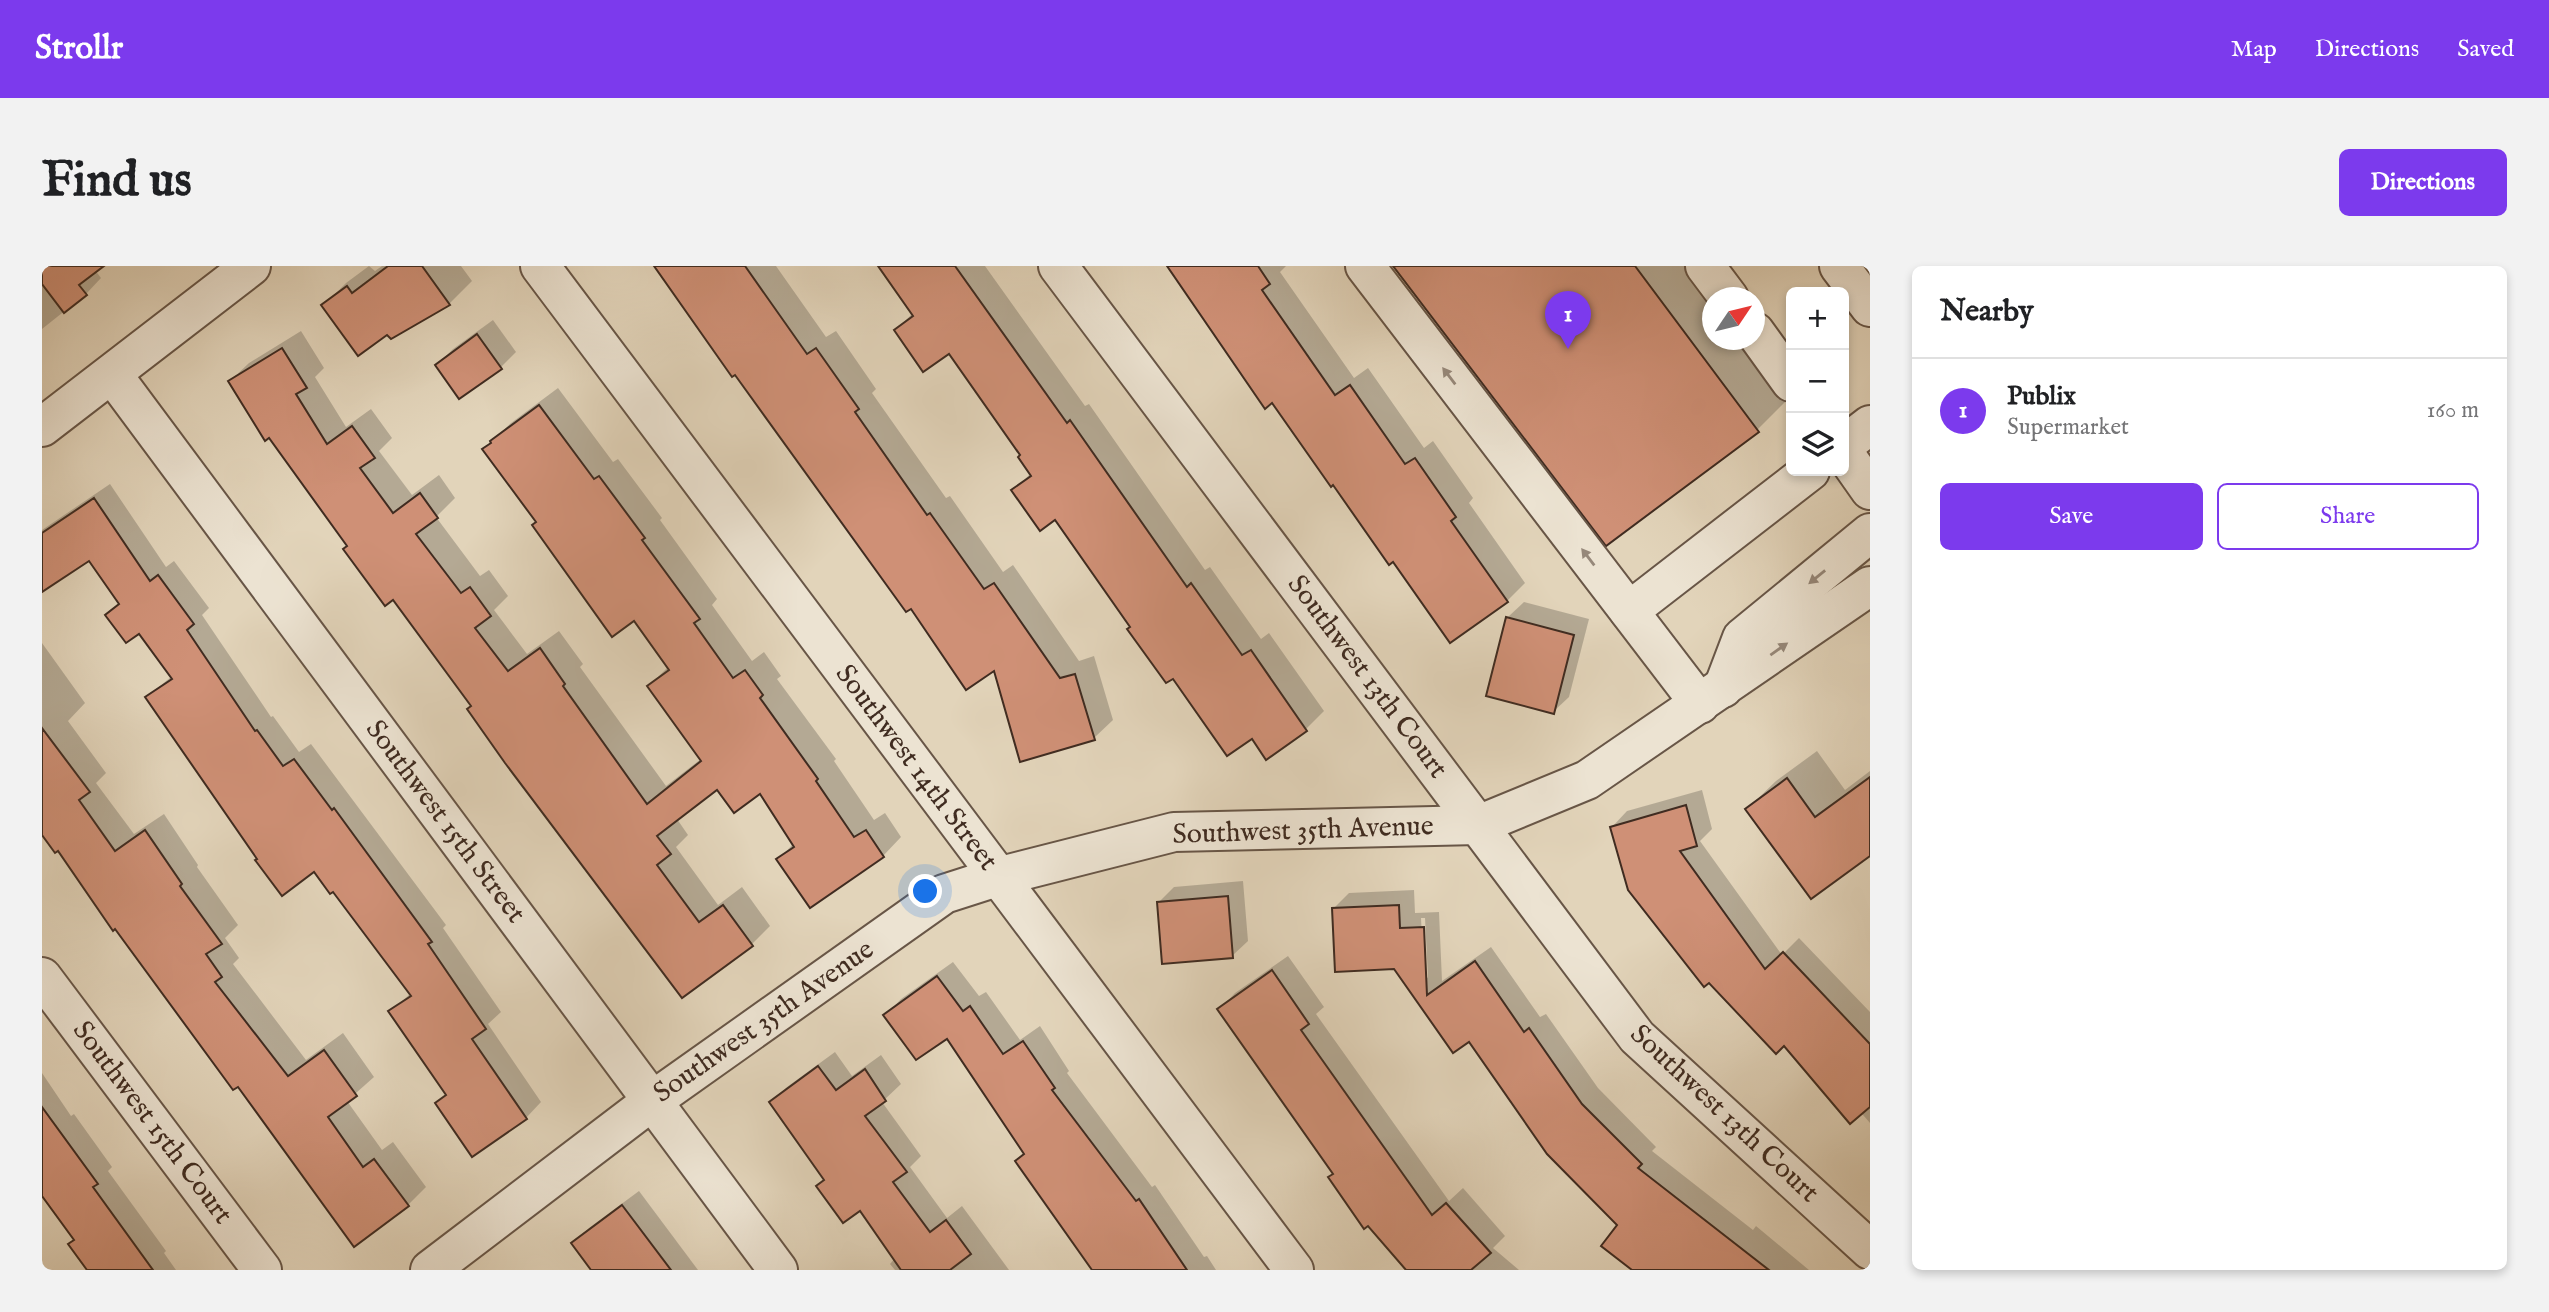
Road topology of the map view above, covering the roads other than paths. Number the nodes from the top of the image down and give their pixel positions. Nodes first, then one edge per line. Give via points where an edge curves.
1 (251, 266) edge
2 (540, 266) edge
3 (1058, 266) edge
4 (1365, 266) edge
5 (1705, 266) edge
6 (1839, 266) edge
7 (1721, 287) edge
8 (1870, 307) edge
9 (1765, 346) edge
10 (112, 374) junction
11 (1786, 375) edge
12 (1870, 425) edge
13 (42, 427) edge
14 (1849, 441) edge
15 (1849, 460) edge
16 (1804, 476) edge
17 (1870, 490) edge
18 (1870, 533) edge
19 (1870, 586) edge
20 (1629, 611) junction
21 (1712, 696) junction
22 (1478, 825) junction
23 (997, 877) junction
24 (42, 977) edge
25 (652, 1101) junction
26 (1870, 1250) edge
27 (262, 1270) edge
28 (430, 1270) edge
29 (778, 1270) edge
30 (1294, 1270) edge

1 - 10 street
2 - 23 street, Southwest 14th Street
3 - 22 street, Southwest 13th Court
20 -> 4 street
5 - 7 street
6 - 8 street
9 - 11 street
10 - 13 street
10 - 25 street, Southwest 15th Street
12 - 14 street
15 - 17 street
16 - 20 street
18 -> 21 street via 1742,638
21 -> 19 street, Southwest 35th Avenue
20 - 21 street
21 - 22 street, Southwest 35th Avenue via 1587,779
22 - 23 street, Southwest 35th Avenue via 1174,832
22 - 26 street, Southwest 13th Court via 1637,1037
23 - 25 street, Southwest 35th Avenue via 944,894
23 - 30 street, Southwest 14th Street
24 - 27 street, Southwest 15th Court
25 - 28 street, Southwest 35th Avenue
25 - 29 street, Southwest 15th Street

